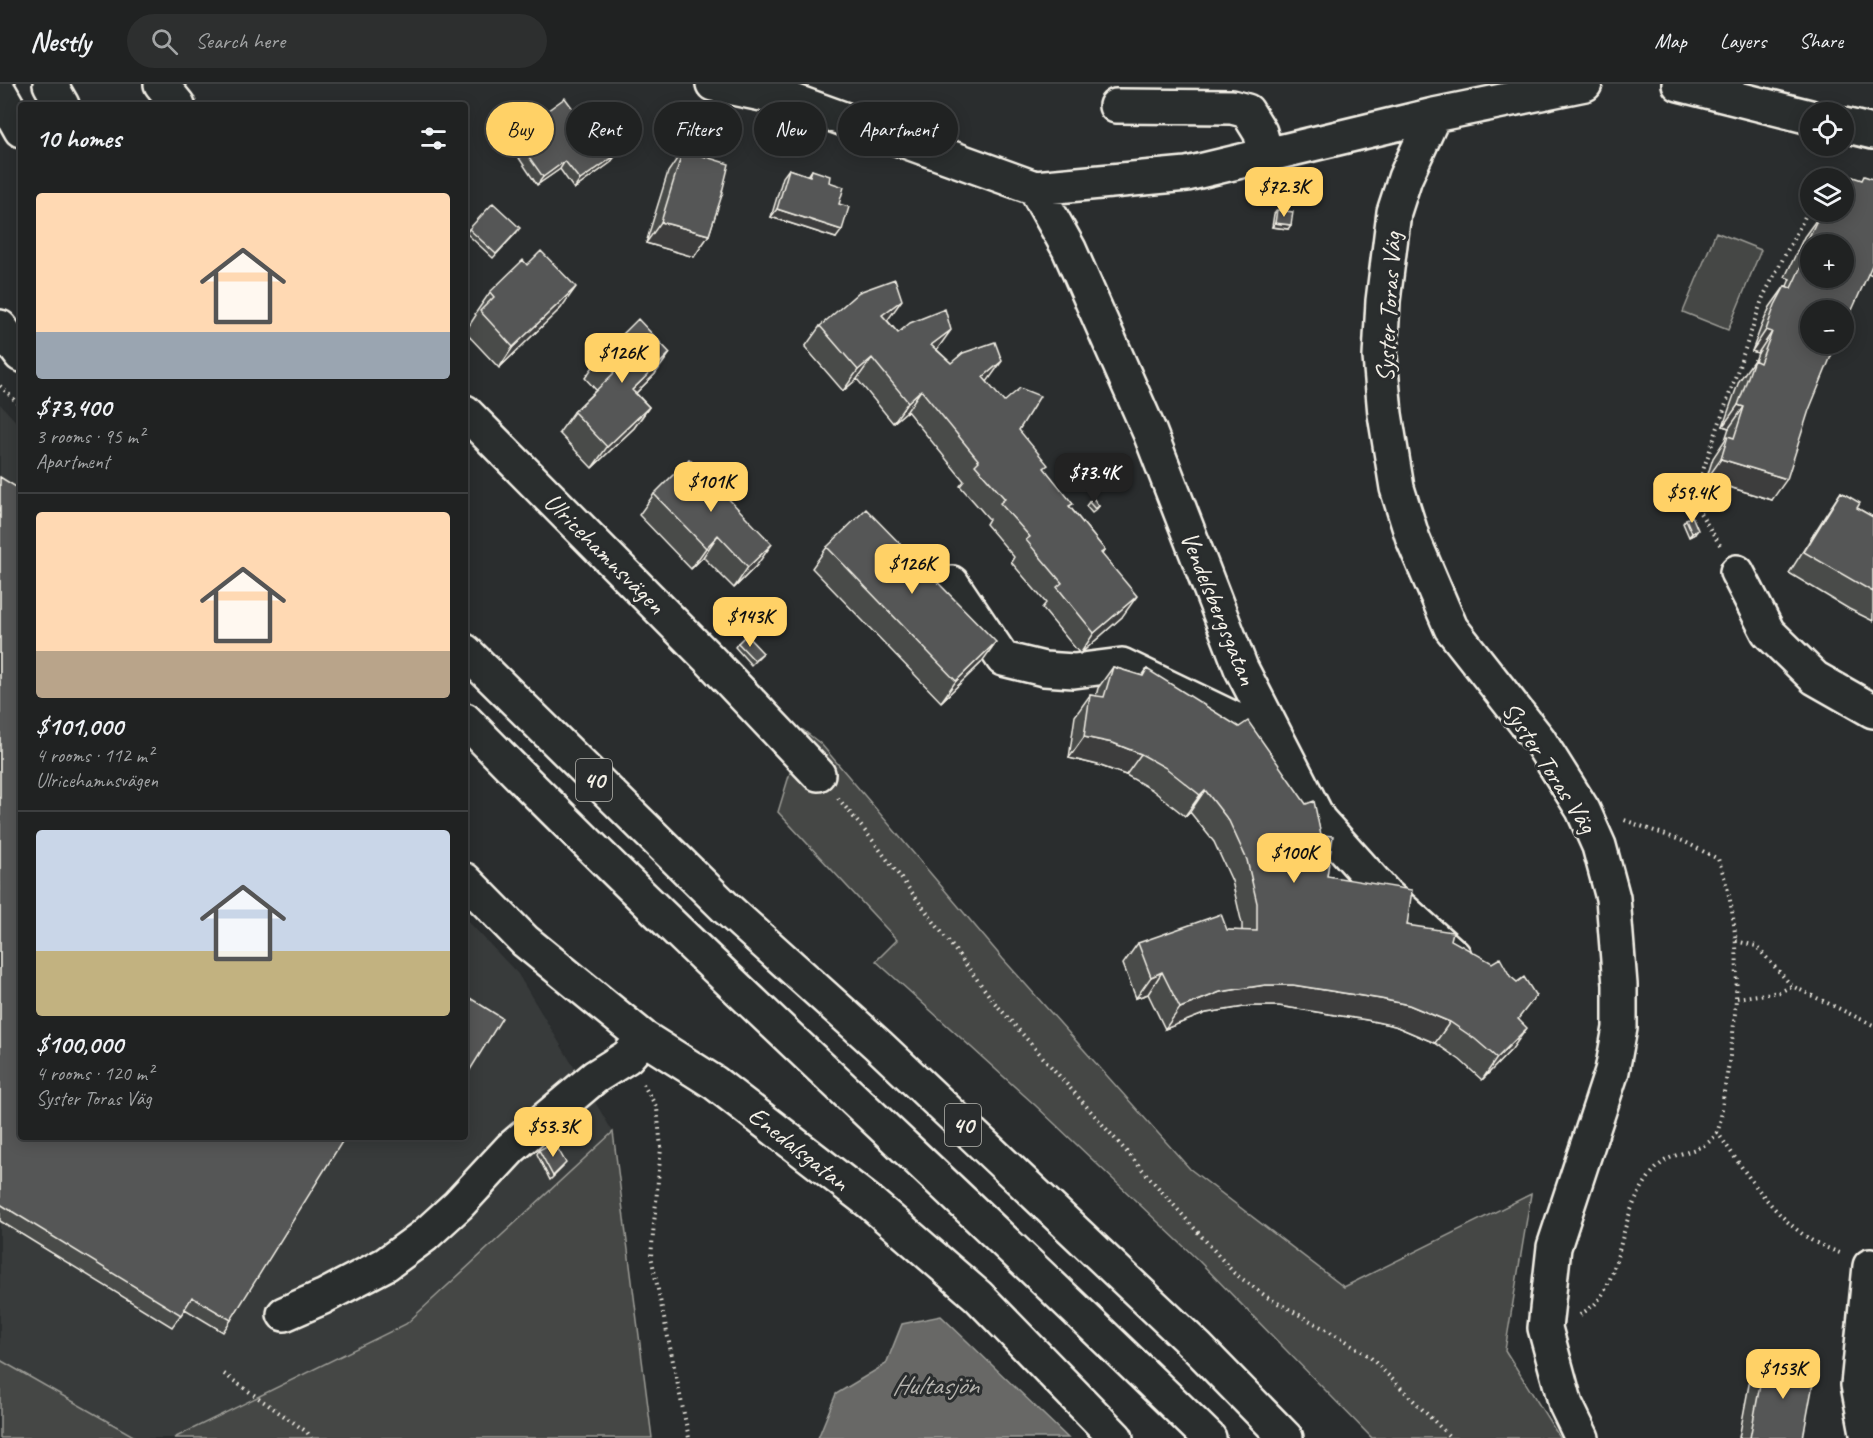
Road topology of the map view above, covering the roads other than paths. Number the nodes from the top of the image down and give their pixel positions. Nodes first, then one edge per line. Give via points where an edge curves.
1 (50, 84) edge
2 (160, 84) edge
3 (713, 84) edge
4 (1585, 84) edge
5 (1679, 84) edge
6 (792, 92) edge
7 (0, 93) edge
8 (60, 102) edge
9 (175, 102) edge
10 (1116, 106) dead end
11 (1800, 114) edge
12 (1434, 115) junction
13 (18, 124) edge
14 (1854, 127) edge
15 (1873, 132) edge
16 (1267, 156) junction
17 (1035, 188) junction
18 (0, 327) edge
19 (18, 351) edge
20 (468, 415) edge
21 (1737, 572) road end
22 (952, 583) dead end
23 (468, 654) edge
24 (1873, 711) edge
25 (468, 723) edge
26 (1278, 740) junction
27 (818, 774) road end
28 (468, 883) edge
29 (1480, 978) edge
30 (636, 1048) junction
31 (1870, 1266) road end
32 (284, 1314) dead end
33 (1198, 1348) junction
34 (1116, 1438) edge
35 (1209, 1438) edge
36 (1286, 1438) edge
37 (1312, 1438) edge
38 (1582, 1438) edge
39 (1868, 1438) edge

1 - 8 main road
2 - 9 main road
3 - 6 main road
4 - 12 main road
5 - 11 main road
6 - 17 main road
7 - 13 main road
10 - 16 main road via 1232,107 1247,111 1260,132
12 - 16 main road
12 - 38 main road, Syster Toras Väg via 1394,212 1383,300 1380,357 1384,414 1397,488 1413,539 1451,627 1539,740 1583,810 1599,846 1613,898 1620,1028 1611,1071 1554,1247 1545,1328 1566,1405
14 - 15 main road
16 - 17 main road via 1187,174
17 - 26 main road, Vendelsbergsgatan via 1070,249 1150,433 1241,668
18 - 19 main road
20 - 27 main road, Ulricehamnsvägen
21 - 24 main road via 1768,632 1815,678
22 - 26 main road via 1003,659 1044,669 1074,671 1122,665
23 - 33 main road, 40 via 725,907 878,1045
25 - 35 main road, 40 via 544,802
26 - 29 main road, Vendelsbergsgatan via 1319,820 1386,895
28 - 30 main road, Enedalsgatan
30 - 32 main road via 595,1077 512,1148 424,1236 386,1264
30 - 34 main road, Enedalsgatan via 715,1083 881,1212 978,1296
31 - 39 main road via 1858,1386
33 - 36 main road, 40
33 - 37 main road

